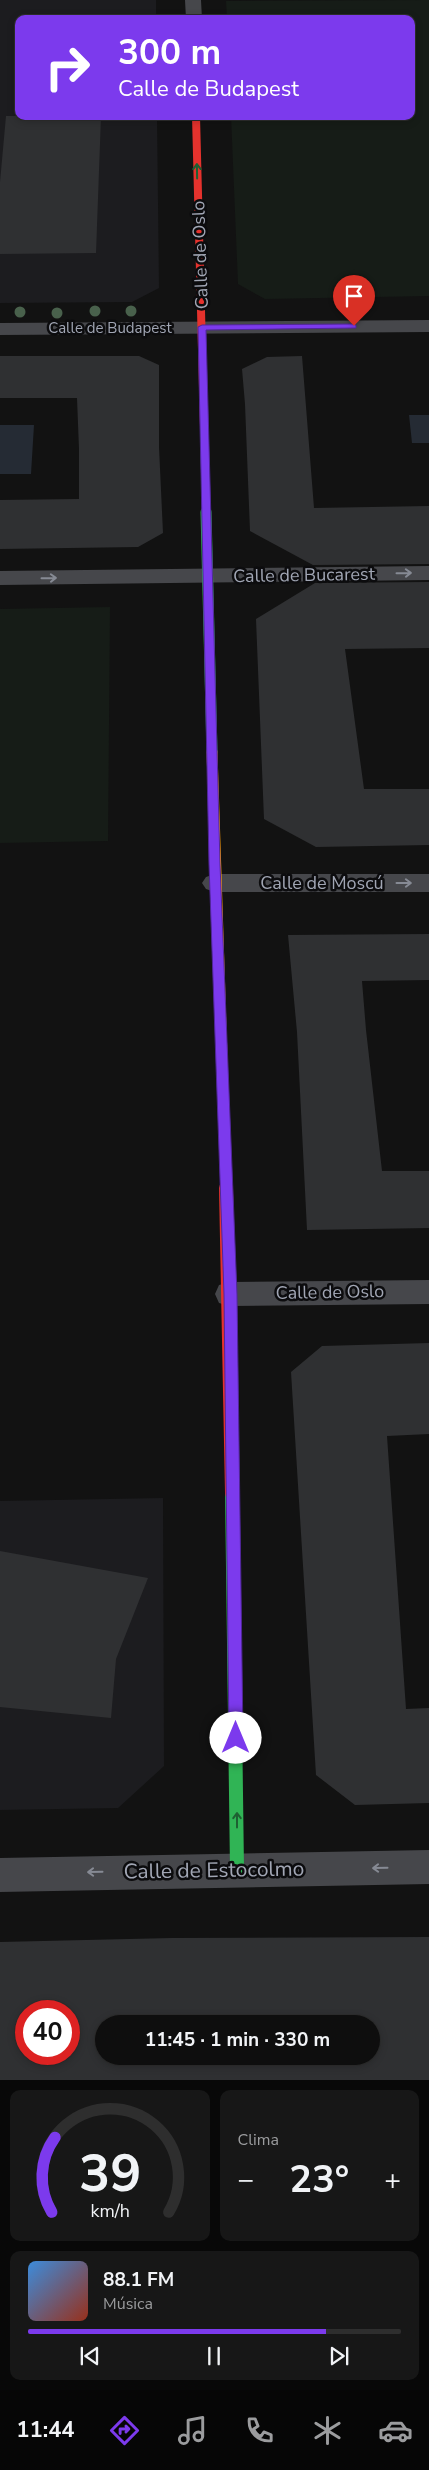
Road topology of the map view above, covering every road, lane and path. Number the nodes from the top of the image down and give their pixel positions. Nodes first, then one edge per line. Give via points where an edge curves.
1 (193, 0) edge
2 (194, 15) edge
3 (196, 120) edge
4 (429, 326) edge
5 (202, 327) junction
6 (0, 329) edge
7 (429, 573) edge
8 (207, 576) junction
9 (0, 578) edge
10 (215, 883) junction
11 (429, 883) edge
12 (429, 1292) edge
13 (230, 1294) junction
14 (429, 1867) edge
15 (237, 1869) junction
16 (0, 1875) edge

1 - 2 street
5 -> 3 street, Calle de Oslo
4 - 5 street, Calle de Budapest
5 - 6 street, Calle de Budapest
5 - 8 street, Calle de Oslo
8 -> 7 street, Calle de Bucarest
9 -> 8 street, Calle de Bucarest
8 - 10 street, Calle de Oslo
10 -> 11 street, Calle de Moscú
10 - 13 street, Calle de Oslo
12 - 13 street, Calle de Oslo
15 -> 13 street, Calle de Oslo
14 -> 15 street, Calle de Estocolmo
15 -> 16 street, Calle de Estocolmo

